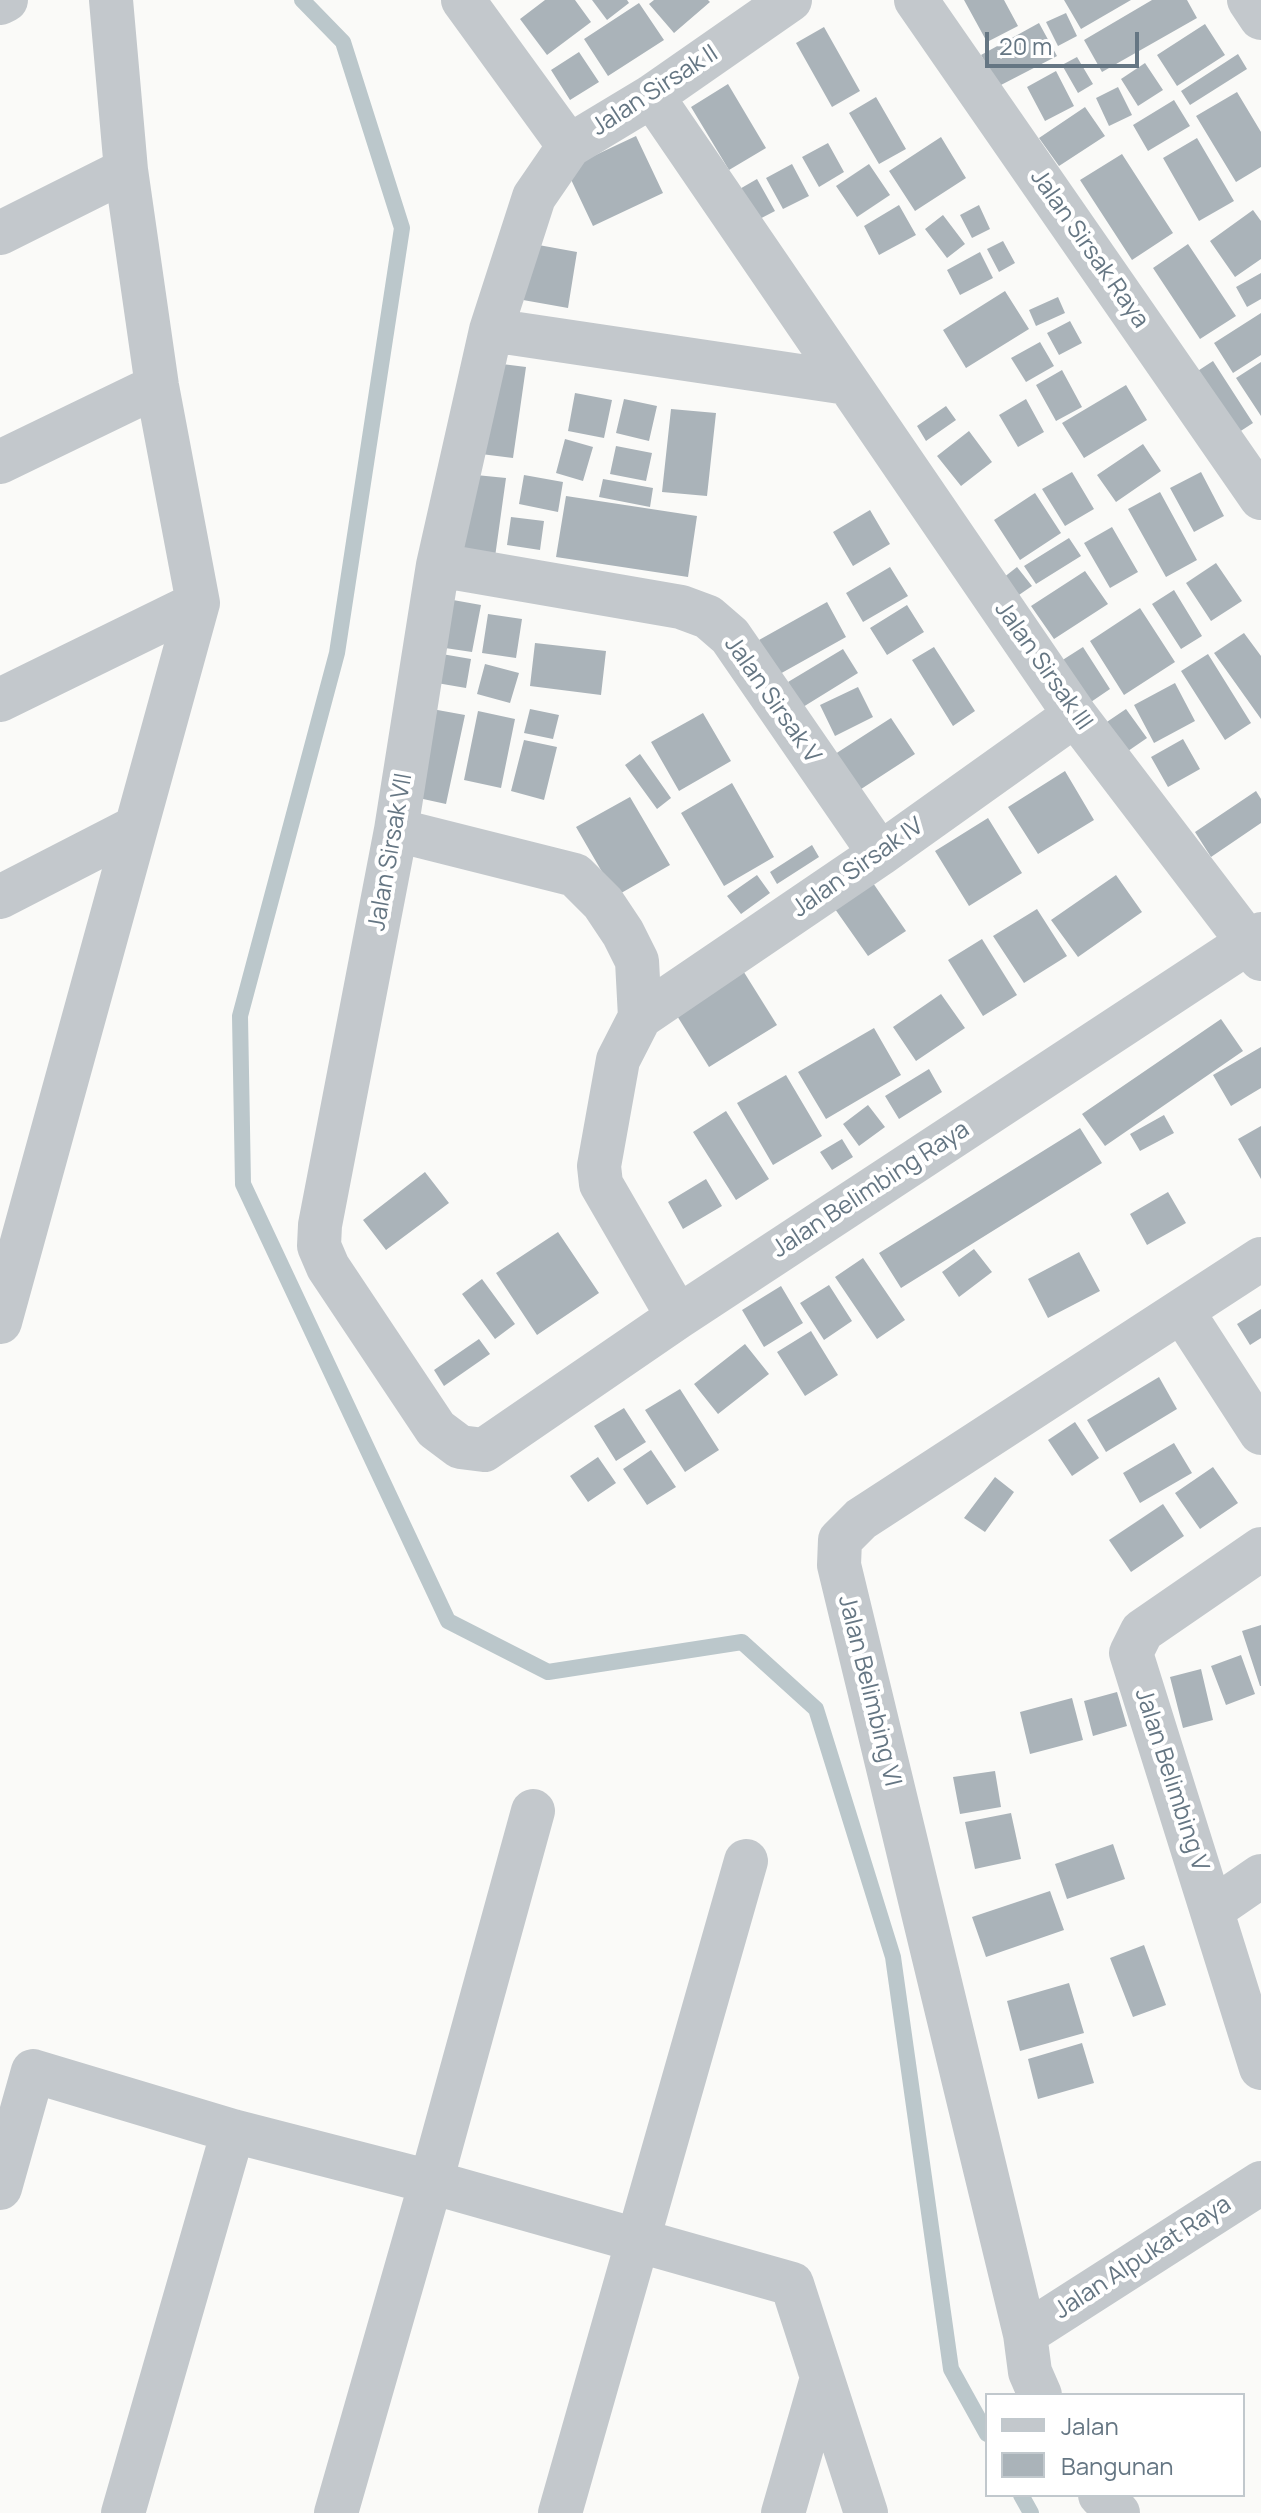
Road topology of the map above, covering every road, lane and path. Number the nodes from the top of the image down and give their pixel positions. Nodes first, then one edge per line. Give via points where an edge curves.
1 (6, 0) edge
2 (111, 0) edge
3 (463, 0) edge
4 (790, 0) edge
5 (916, 0) edge
6 (1249, 0) edge
7 (0, 3) edge
8 (1261, 18) edge
9 (652, 96) junction
10 (569, 146) junction
11 (126, 170) junction
12 (534, 197) joint
13 (0, 233) edge
14 (491, 330) junction
15 (847, 383) junction
16 (157, 386) junction
17 (0, 462) edge
18 (1261, 498) edge
19 (438, 565) junction
20 (198, 603) junction
21 (0, 700) edge
22 (1075, 715) junction
23 (136, 827) junction
24 (396, 830) junction
25 (880, 854) junction
26 (0, 897) edge
27 (1257, 945) edge
28 (640, 1017) junction
29 (1261, 1259) edge
30 (1182, 1311) junction
31 (678, 1317) junction
32 (0, 1322) edge
33 (1261, 1433) edge
34 (484, 1450) joint
35 (1261, 1549) edge
36 (533, 1811) dead end
37 (746, 1861) dead end
38 (1261, 1876) edge
39 (1213, 1909) junction
40 (1261, 2068) edge
41 (233, 2131) junction
42 (431, 2182) junction
43 (1261, 2183) edge
44 (0, 2188) edge
45 (638, 2240) junction
46 (1025, 2334) junction
47 (822, 2378) junction
48 (1039, 2393) edge
49 (1102, 2497) edge
50 (123, 2513) edge
51 (336, 2513) edge
52 (560, 2513) edge
53 (783, 2513) edge
54 (866, 2513) edge
55 (1118, 2513) edge

1 - 7 street
2 - 11 street
3 - 10 street
4 - 9 street, Jalan Sirsak II
5 - 18 street, Jalan Sirsak Raya
6 - 8 street
9 - 10 street, Jalan Sirsak II
9 - 15 street, Jalan Sirsak III
10 - 12 street, Jalan Sirsak II
11 - 13 street
11 - 16 street
12 - 14 street, Jalan Sirsak VII
14 - 15 street
14 - 19 street, Jalan Sirsak VII
15 - 22 street, Jalan Sirsak III
16 - 17 street
16 - 20 street
19 - 24 street, Jalan Sirsak VII
19 - 25 street, Jalan Sirsak V via 681,607 708,617 730,636
20 - 21 street
20 - 23 street
22 - 25 street, Jalan Sirsak IV
22 - 27 street, Jalan Sirsak III
23 - 26 street
23 - 32 street
24 - 28 street via 575,875 603,903 637,961
24 - 34 street, Jalan Sirsak VII via 319,1246 436,1429 460,1447
25 - 28 street, Jalan Sirsak IV
27 - 31 street, Jalan Belimbing Raya
28 - 31 street via 618,1060 599,1166 601,1184
29 - 30 street, Jalan Belimbing VI
30 - 33 street
30 - 46 street, Jalan Belimbing VI via 861,1519 840,1540 839,1565
31 - 34 street, Jalan Belimbing Raya
35 - 39 street, Jalan Belimbing V via 1142,1631 1131,1653
36 - 42 street
37 - 45 street
38 - 39 street
39 - 40 street, Jalan Belimbing V
41 - 42 street
41 - 44 street via 33,2071
41 - 50 street
42 - 45 street
42 - 51 street
43 - 46 street, Jalan Alpukat Raya
45 - 47 street via 792,2284
45 - 52 street
46 - 48 street
47 - 53 street
47 - 54 street
49 - 55 street

